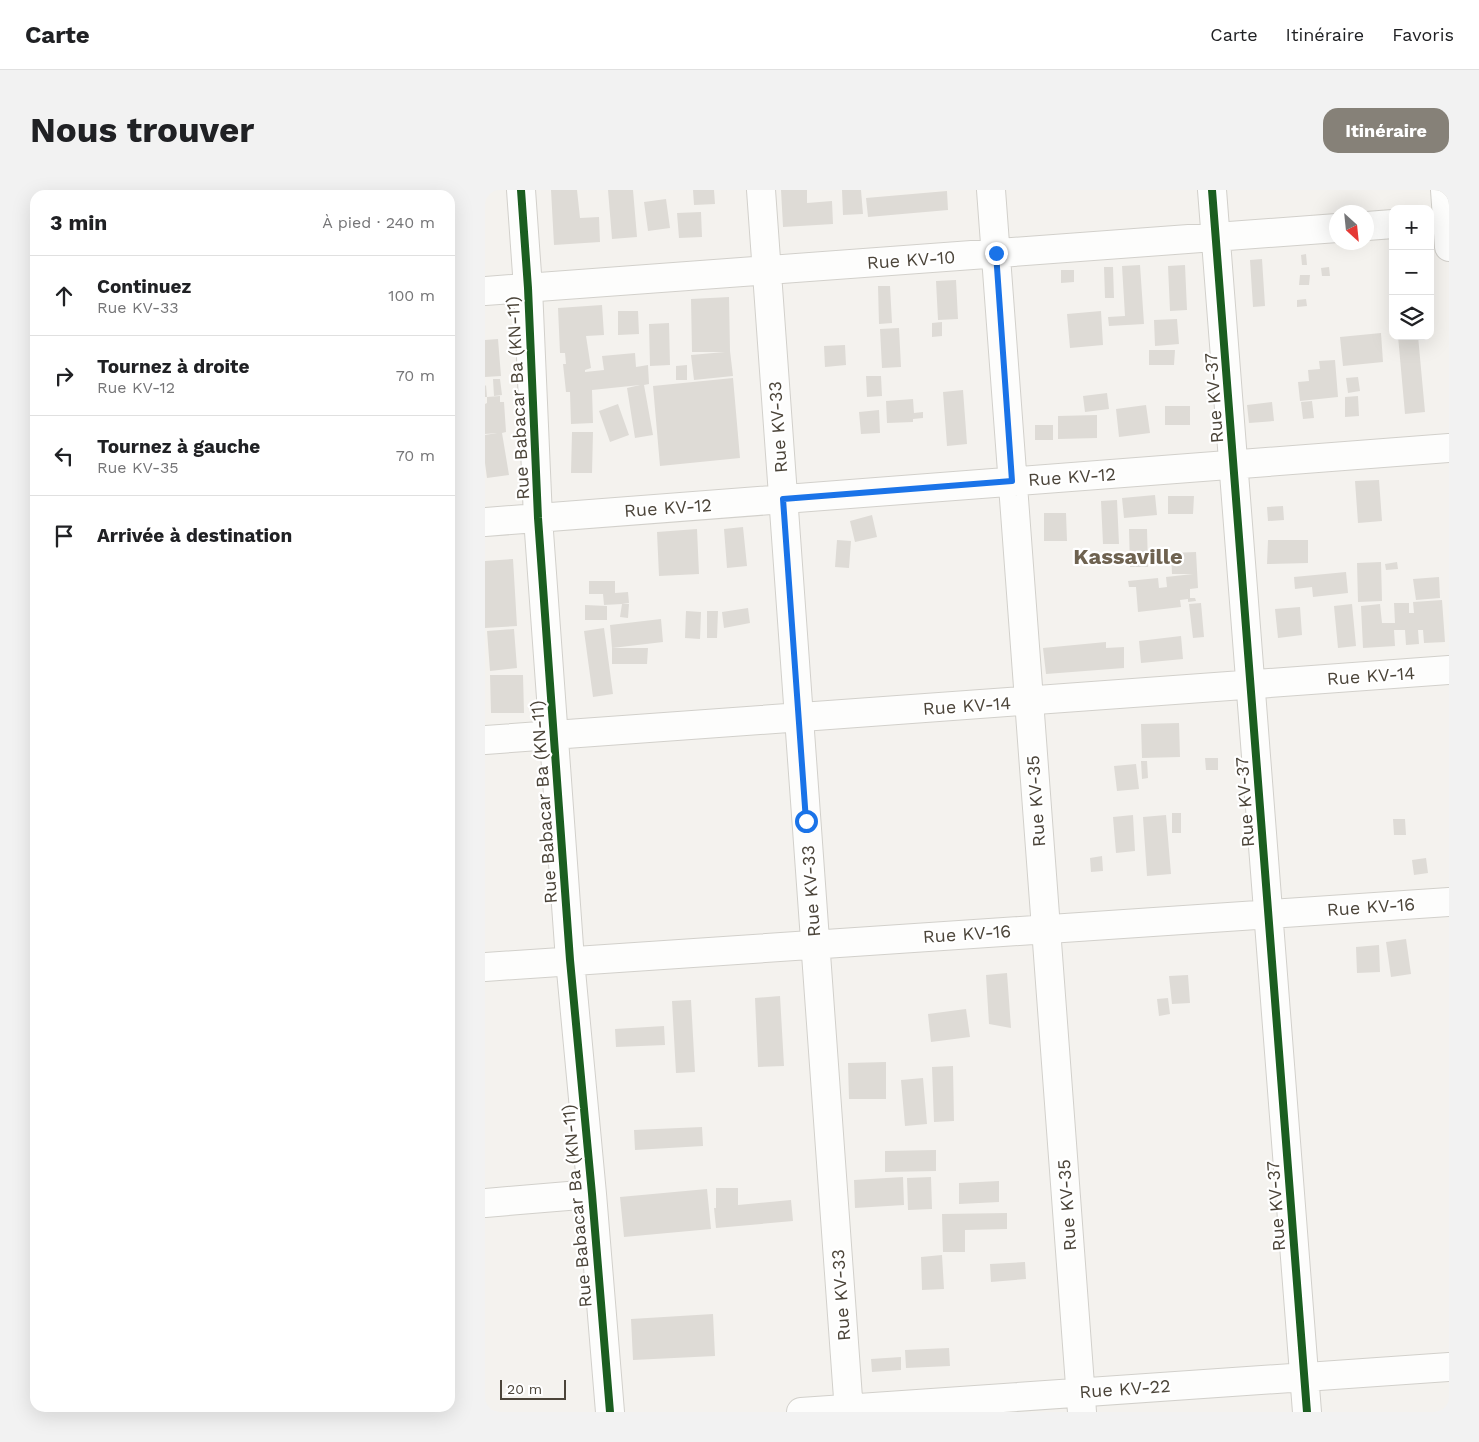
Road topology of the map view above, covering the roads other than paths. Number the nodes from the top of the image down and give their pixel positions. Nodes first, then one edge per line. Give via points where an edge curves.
1 (521, 190) edge
2 (761, 190) edge
3 (991, 190) edge
4 (1213, 190) edge
5 (1445, 190) edge
6 (1442, 220) edge
7 (1389, 224) edge
8 (1374, 225) edge
9 (1329, 229) edge
10 (1216, 237) junction
11 (1449, 247) edge
12 (996, 253) junction
13 (767, 271) junction
14 (528, 288) junction
15 (485, 292) edge
16 (1449, 448) edge
17 (1234, 465) junction
18 (1012, 481) junction
19 (783, 499) junction
20 (539, 518) junction
21 (485, 522) edge
22 (1449, 670) edge
23 (1251, 685) junction
24 (1029, 701) junction
25 (799, 718) junction
26 (555, 734) junction
27 (485, 740) edge
28 (1449, 902) edge
29 (1269, 914) junction
30 (1046, 929) junction
31 (815, 945) junction
32 (570, 960) junction
33 (485, 967) edge
34 (592, 1194) junction
35 (485, 1203) edge
36 (1449, 1367) edge
37 (1304, 1377) junction
38 (1081, 1402) edge
39 (849, 1411) edge
40 (609, 1412) edge
41 (801, 1412) edge
42 (1307, 1412) edge

1 - 14 street, Rue Babacar Ba (KN-11)
2 - 13 street, Rue KV-33
3 - 12 street, Rue KV-35
4 - 10 street, Rue KV-37
5 - 6 street
6 - 11 street
7 - 8 street
9 - 10 street, Rue KV-10
10 - 12 street, Rue KV-10
10 - 17 street, Rue KV-37
12 - 13 street, Rue KV-10
12 - 18 street, Rue KV-35
13 - 14 street, Rue KV-10
13 - 19 street, Rue KV-33
14 - 15 street, Rue KV-10
14 - 20 street, Rue Babacar Ba (KN-11)
16 - 17 street, Rue KV-12
17 - 18 street, Rue KV-12
17 - 23 street, Rue KV-37
18 - 19 street, Rue KV-12
18 - 24 street, Rue KV-35
19 - 20 street, Rue KV-12
19 - 25 street, Rue KV-33
20 - 21 street, Rue KV-12
20 - 26 street, Rue Babacar Ba (KN-11)
22 - 23 street, Rue KV-14
23 - 24 street, Rue KV-14
23 - 29 street, Rue KV-37
24 - 25 street, Rue KV-14
24 - 30 street, Rue KV-35
25 - 26 street, Rue KV-14
25 - 31 street, Rue KV-33
26 - 27 street, Rue KV-14
26 - 32 street, Rue Babacar Ba (KN-11)
28 - 29 street, Rue KV-16
29 - 30 street, Rue KV-16
29 - 37 street, Rue KV-37
30 - 31 street, Rue KV-16
30 - 38 street, Rue KV-35
31 - 32 street, Rue KV-16
31 - 39 street, Rue KV-33
32 - 33 street, Rue KV-16
32 - 34 street, Rue Babacar Ba (KN-11)
34 - 35 street
34 - 40 street, Rue Babacar Ba (KN-11)
36 - 37 street, Rue KV-22
37 - 38 street, Rue KV-22
37 - 42 street, Rue KV-37
38 - 39 street, Rue KV-22
39 - 41 street, Rue KV-22

